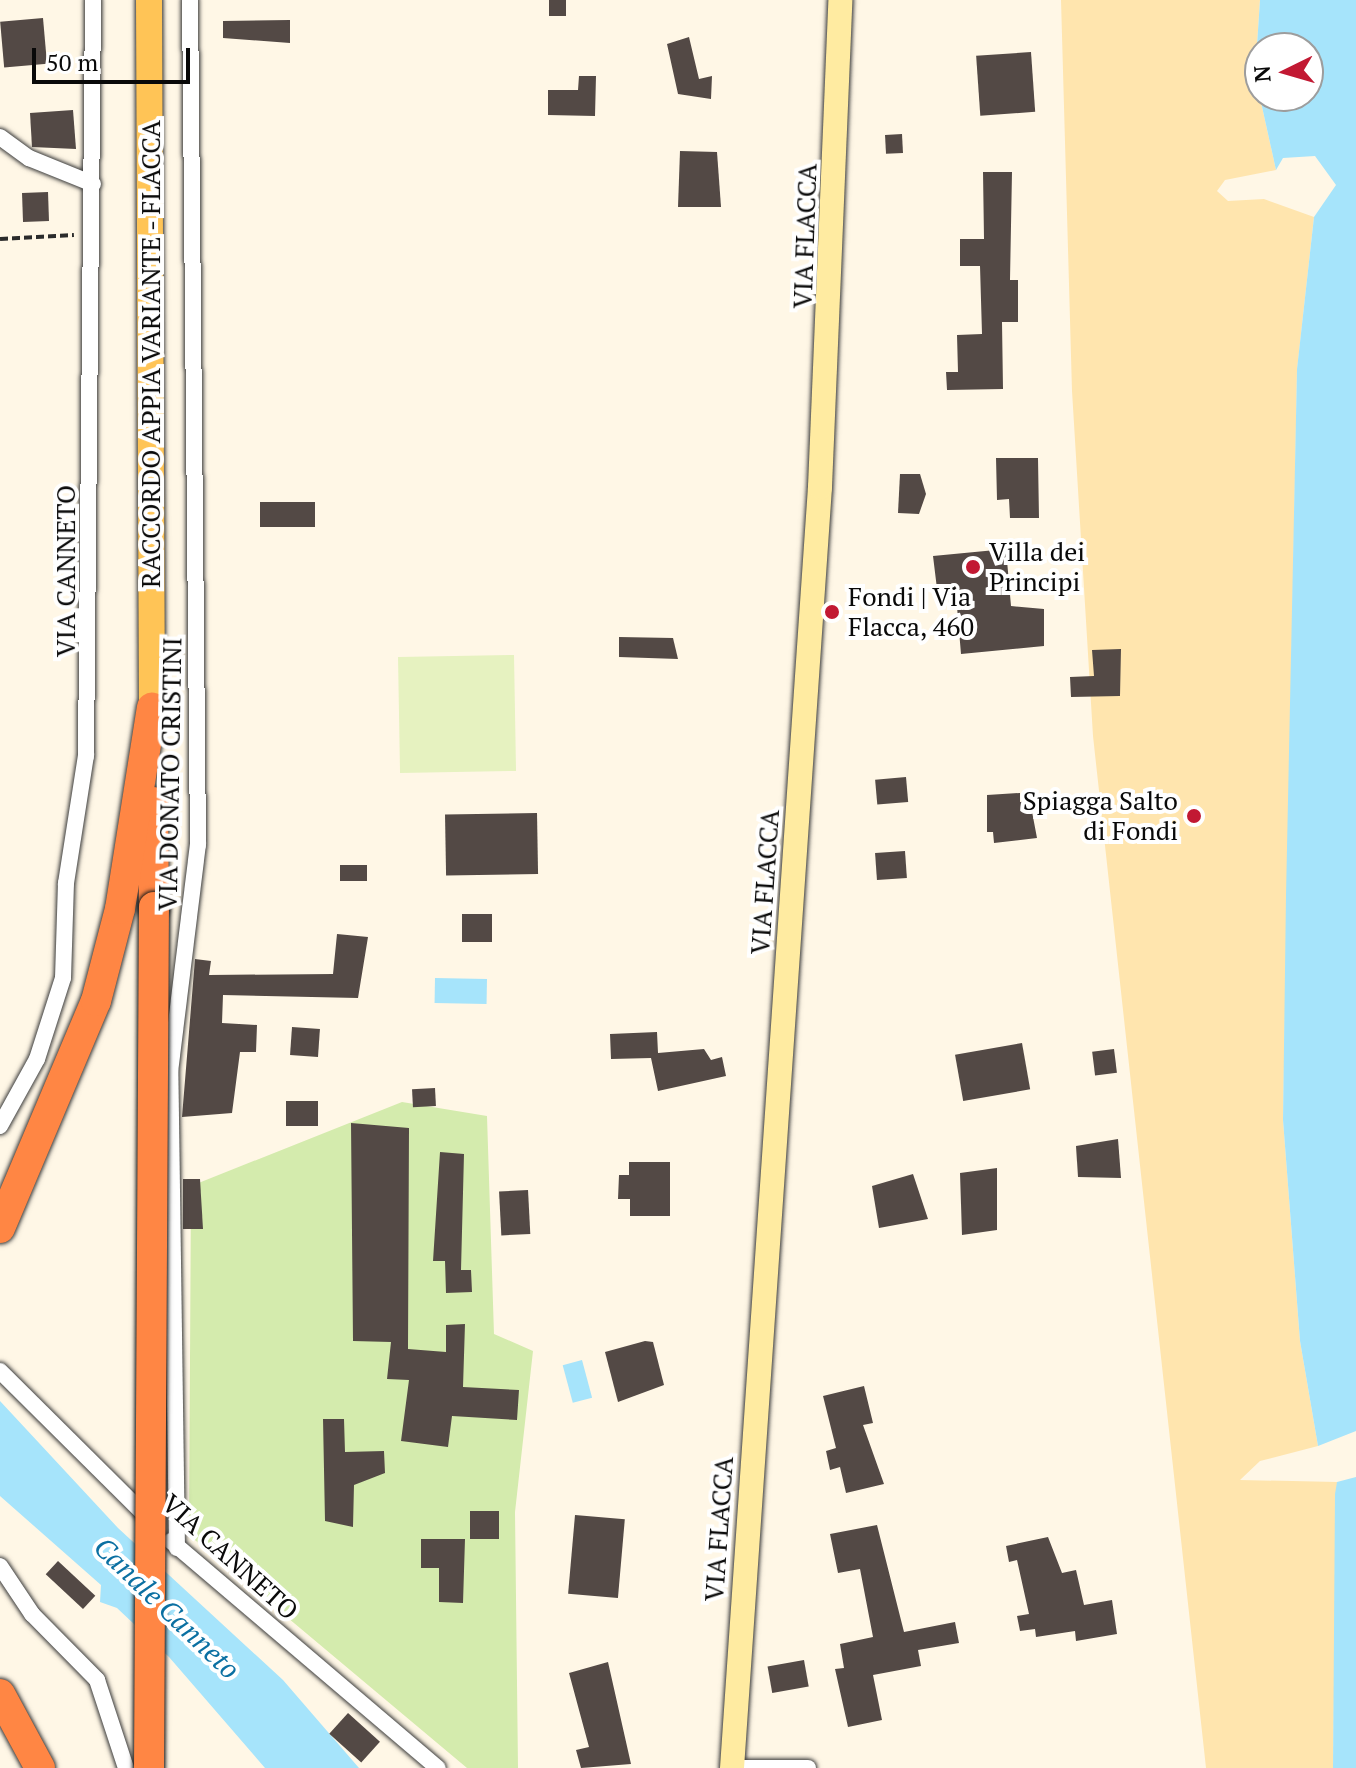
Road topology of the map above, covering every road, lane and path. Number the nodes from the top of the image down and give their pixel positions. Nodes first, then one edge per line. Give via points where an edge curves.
1 (93, 0) edge
2 (149, 0) edge
3 (190, 0) edge
4 (840, 0) edge
5 (0, 137) edge
6 (93, 184) junction
7 (92, 234) junction
8 (0, 239) edge
9 (152, 708) junction
10 (0, 1126) edge
11 (48, 1127) junction
12 (0, 1180) edge
13 (0, 1228) edge
14 (0, 1371) edge
15 (177, 1548) junction
16 (0, 1566) edge
17 (0, 1694) edge
18 (40, 1768) edge
19 (126, 1768) edge
20 (149, 1768) edge
21 (438, 1768) edge
22 (734, 1768) edge
23 (808, 1768) edge

1 - 6 street, VIA CANNETO
2 - 9 main road, RACCORDO APPIA VARIANTE - FLACCA
3 - 15 street, VIA DONATO CRISTINI via 198,845 170,1072
4 - 22 main road, VIA FLACCA via 820,487
5 - 6 street via 37,162
6 - 7 street, VIA CANNETO
7 - 8 path
7 - 10 street, VIA CANNETO via 89,694 66,883 65,965 41,1048
9 - 11 highway via 120,909 86,1031
9 - 20 highway, bridge
11 - 12 highway
11 - 13 highway
14 - 15 street, VIA CANNETO
15 - 21 street, VIA CANNETO
16 - 19 street via 32,1614 91,1670
17 - 18 highway
22 - 23 street

